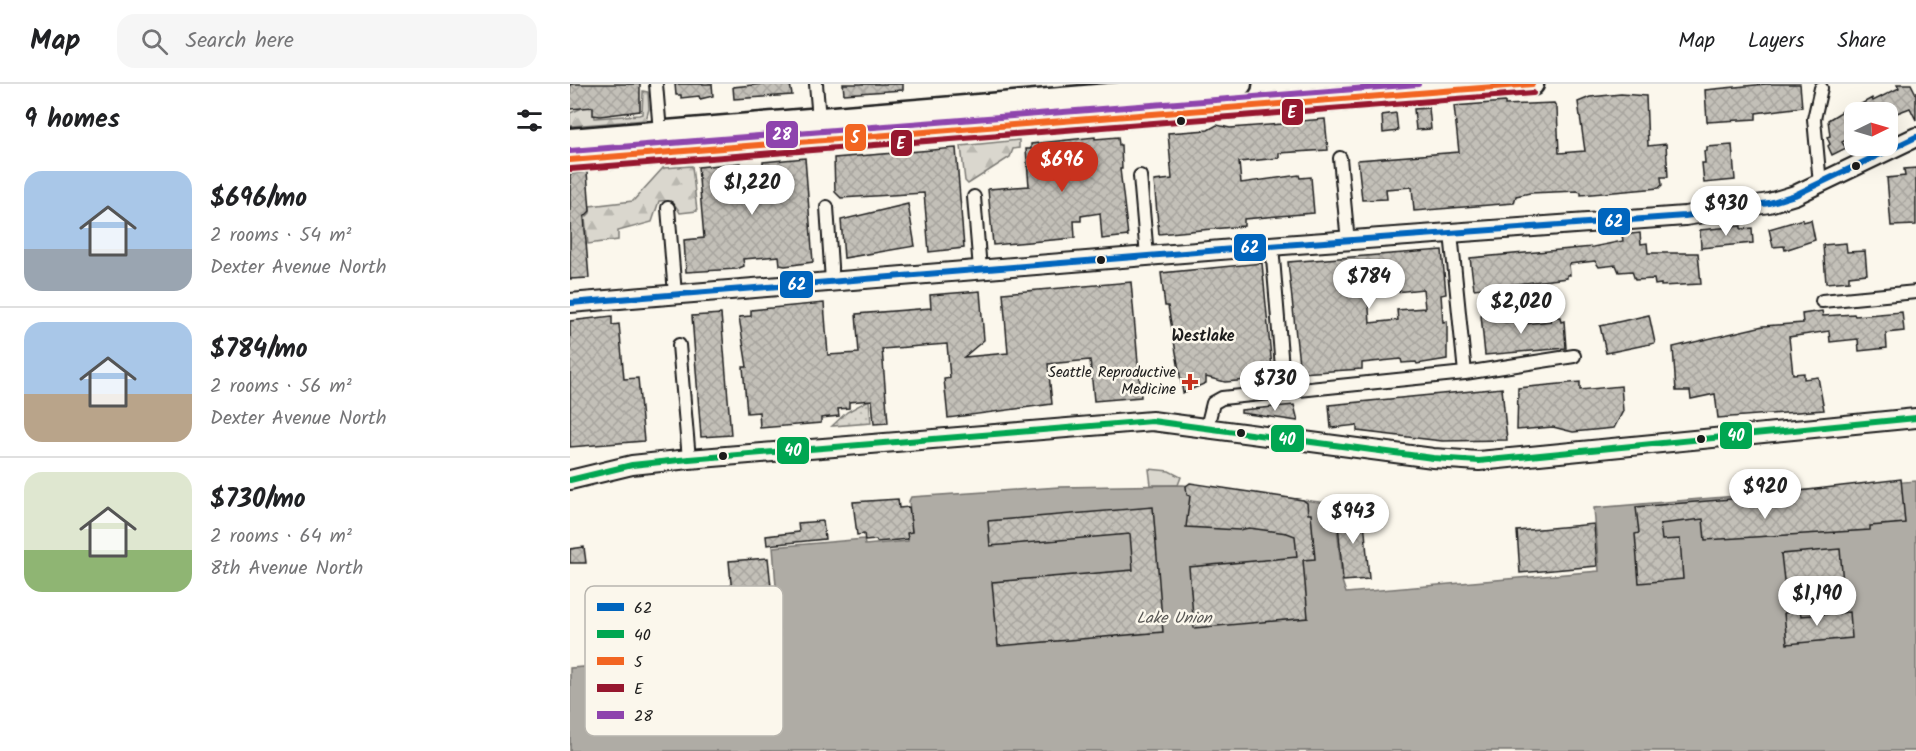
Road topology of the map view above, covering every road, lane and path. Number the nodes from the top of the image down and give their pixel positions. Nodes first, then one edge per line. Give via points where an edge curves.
1 (656, 84) edge
2 (816, 84) edge
3 (1240, 84) edge
4 (1532, 84) edge
5 (1821, 88) dead end
6 (819, 119) junction
7 (660, 132) junction
8 (1916, 137) edge
9 (570, 140) edge
10 (1340, 158) dead end
11 (570, 160) edge
12 (1140, 176) dead end
13 (1820, 184) junction
14 (974, 197) dead end
15 (827, 207) dead end
16 (668, 208) dead end
17 (1451, 233) junction
18 (1348, 242) junction
19 (1272, 246) junction
20 (1146, 256) junction
21 (980, 269) junction
22 (832, 281) junction
23 (1916, 292) edge
24 (675, 294) junction
25 (1822, 301) dead end
26 (570, 303) edge
27 (679, 345) dead end
28 (1574, 356) dead end
29 (1465, 373) junction
30 (1284, 392) junction
31 (1916, 418) edge
32 (1208, 427) junction
33 (689, 459) junction
34 (570, 480) edge

1 - 7 street
2 - 6 street
3 - 6 highway
4 - 11 highway
5 - 13 street via 1814,110
6 - 7 highway
7 - 9 highway
8 - 13 main road
10 - 18 street
12 - 20 street
13 - 17 main road via 1776,201 1685,216
14 - 21 street
15 - 22 street
16 - 24 street
17 - 18 main road
17 - 29 street
18 - 19 main road
19 - 20 main road
19 - 30 street
20 - 21 main road
21 - 22 main road
22 - 24 main road
23 - 25 street
24 - 26 main road
27 - 33 street
28 - 29 street
29 - 30 street
30 - 32 street via 1222,398 1213,403
31 - 32 main road via 1479,461 1381,452
32 - 33 main road via 1152,421 1103,424
33 - 34 main road via 632,465

